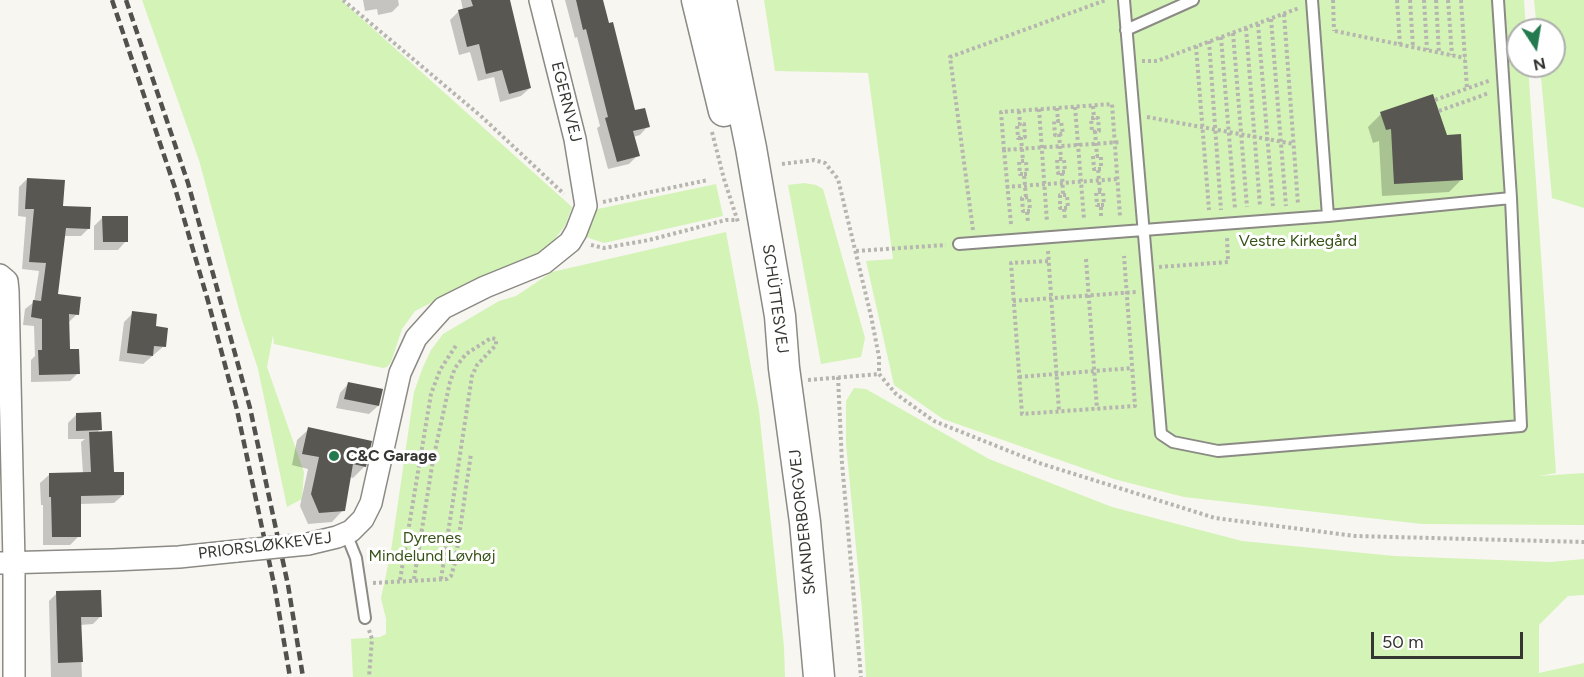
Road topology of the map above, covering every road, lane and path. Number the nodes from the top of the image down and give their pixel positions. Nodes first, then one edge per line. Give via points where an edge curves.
1 (343, 0) edge
2 (540, 0) edge
3 (697, 0) edge
4 (721, 0) edge
5 (1106, 0) edge
6 (1124, 0) edge
7 (1193, 0) edge
8 (1397, 0) edge
9 (1410, 0) edge
10 (1424, 0) edge
11 (1436, 0) edge
12 (1449, 0) edge
13 (1461, 0) edge
14 (1498, 0) edge
15 (1313, 4) edge
16 (1284, 14) junction
17 (1271, 19) junction
18 (1258, 24) junction
19 (1246, 28) junction
20 (1126, 30) junction
21 (1335, 31) dead end
22 (1233, 33) junction
23 (1221, 37) junction
24 (1209, 41) junction
25 (1400, 44) junction
26 (1196, 46) junction
27 (1413, 47) junction
28 (1427, 50) junction
29 (1439, 53) junction
30 (1452, 55) junction
31 (1465, 58) junction
32 (1129, 62) junction
33 (1504, 85) junction
34 (1467, 89) junction
35 (1435, 100) dead end
36 (1093, 105) junction
37 (1075, 107) junction
38 (1057, 108) junction
39 (1039, 109) junction
40 (1019, 111) junction
41 (1439, 111) dead end
42 (1133, 114) junction
43 (1202, 128) junction
44 (1216, 130) junction
45 (1229, 132) junction
46 (1241, 135) junction
47 (1254, 137) junction
48 (1268, 140) junction
49 (1136, 141) junction
50 (1115, 142) junction
51 (1280, 142) junction
52 (1096, 144) junction
53 (1294, 144) junction
54 (1078, 145) junction
55 (1060, 146) junction
56 (1041, 148) junction
57 (1022, 149) junction
58 (1004, 150) junction
59 (782, 164) dead end
60 (1118, 179) junction
61 (708, 180) dead end
62 (1099, 180) junction
63 (1081, 182) junction
64 (1062, 183) junction
65 (1044, 184) junction
66 (1025, 186) junction
67 (1006, 187) junction
68 (1511, 198) junction
69 (586, 206) junction
70 (1286, 206) dead end
71 (1260, 207) dead end
72 (1273, 207) dead end
73 (1247, 208) dead end
74 (1235, 209) dead end
75 (1209, 210) dead end
76 (1221, 210) dead end
77 (1328, 216) junction
78 (1101, 218) junction
79 (1299, 218) junction
80 (1083, 219) junction
81 (736, 220) dead end
82 (1065, 220) junction
83 (1046, 222) junction
84 (1028, 223) junction
85 (1226, 224) junction
86 (1143, 230) junction
87 (1048, 237) junction
88 (570, 242) junction
89 (975, 243) junction
90 (954, 245) joint
91 (856, 251) junction
92 (1124, 256) dead end
93 (1086, 259) dead end
94 (1048, 261) junction
95 (1146, 268) junction
96 (4, 283) edge
97 (1148, 291) junction
98 (1126, 293) junction
99 (1089, 296) junction
100 (1050, 298) junction
101 (1013, 301) junction
102 (457, 344) dead end
103 (1132, 368) junction
104 (1094, 371) junction
105 (794, 374) junction
106 (879, 374) junction
107 (1056, 374) junction
108 (1019, 376) junction
109 (838, 377) junction
110 (1097, 409) junction
111 (1059, 411) junction
112 (471, 454) dead end
113 (346, 533) junction
114 (1584, 542) edge
115 (7, 563) edge
116 (414, 579) junction
117 (441, 579) junction
118 (400, 580) junction
119 (361, 582) junction
120 (365, 618) joint
121 (14, 677) edge
122 (369, 677) edge
123 (819, 677) edge
124 (861, 677) edge

1 - 69 path via 482,117 572,202
2 - 69 street, EGERNVEJ via 575,139
3 - 105 main road, SCHÜTTESVEJ via 771,323
4 - 105 main road, SCHÜTTESVEJ
5 - 89 path via 950,57
6 - 20 lane
7 - 20 lane
8 - 25 path
9 - 27 path
10 - 28 path
11 - 29 path
12 - 30 path
13 - 31 path
14 - 33 lane
15 - 16 path
15 - 77 lane
16 - 17 path
16 - 53 path
17 - 18 path
17 - 51 path
18 - 19 path
18 - 48 path
19 - 22 path
19 - 47 path
20 - 32 lane
21 - 25 path
22 - 23 path
22 - 46 path
23 - 24 path
23 - 45 path
24 - 26 path
24 - 44 path
25 - 27 path
26 - 32 path via 1156,61
26 - 43 path
27 - 28 path
28 - 29 path
29 - 30 path
30 - 31 path
31 - 34 path
32 - 42 lane
33 - 34 path via 1493,79
33 - 41 path
33 - 68 lane
34 - 35 path
36 - 37 path
36 - 50 path via 1112,104
36 - 52 path via 1094,118 1098,118
37 - 38 path
37 - 54 path
38 - 39 path
38 - 55 path via 1058,121 1062,121
39 - 40 path
39 - 56 path
40 - 57 path via 1020,124 1024,124
40 - 58 path via 1001,112
42 - 43 path
42 - 49 lane
43 - 44 path
43 - 75 path
44 - 45 path
44 - 76 path
45 - 46 path
45 - 74 path
46 - 47 path
46 - 73 path
47 - 48 path
47 - 71 path
48 - 51 path
48 - 72 path
49 - 50 path
49 - 86 lane
50 - 52 path
50 - 60 path
51 - 53 path
51 - 70 path
52 - 54 path
52 - 62 path via 1094,169 1098,169
53 - 79 path
54 - 55 path
54 - 63 path
55 - 56 path
55 - 64 path via 1061,159 1057,159
56 - 57 path
56 - 65 path
57 - 58 path
57 - 66 path via 1020,174 1024,174
58 - 67 path
59 - 91 path via 814,160 834,172
60 - 62 path
60 - 78 path via 1120,216
61 - 69 path
62 - 63 path
62 - 78 path via 1100,192 1096,192
63 - 64 path
63 - 80 path
64 - 65 path
64 - 82 path via 1060,208 1064,208
65 - 66 path
65 - 83 path
66 - 67 path
66 - 84 path via 1023,211 1027,211
67 - 84 path via 1009,224
68 - 77 lane
68 - 97 lane via 1521,426 1218,451 1173,442 1161,434
69 - 88 street, PRIORSLØKKEVEJ
77 - 79 lane
78 - 80 path
79 - 85 lane
80 - 82 path
81 - 88 path via 604,248
82 - 83 path
83 - 84 path
83 - 87 path
85 - 86 lane
85 - 95 path via 1228,262
86 - 87 lane
86 - 95 lane
87 - 89 lane
87 - 94 path
88 - 113 street, PRIORSLØKKEVEJ via 544,263 443,308 416,338 400,373 371,503 363,519
89 - 90 lane
90 - 91 path
91 - 106 path
92 - 98 path
93 - 99 path
94 - 100 path
94 - 101 path via 1011,263
95 - 97 lane
96 - 115 street
97 - 98 path
98 - 99 path
98 - 103 path
99 - 100 path
99 - 104 path
100 - 101 path
100 - 107 path
101 - 108 path
102 - 118 path via 440,370 431,394
103 - 104 path
103 - 110 path via 1135,406
104 - 107 path
104 - 110 path
105 - 109 path
105 - 123 main road, SKANDERBORGVEJ
106 - 109 path
106 - 114 path via 896,394 934,421 1039,463 1215,518 1355,536
107 - 108 path
107 - 111 path
108 - 111 path via 1022,414
109 - 124 path
110 - 111 path
112 - 117 path via 454,571 452,576
113 - 115 street, PRIORSLØKKEVEJ, bridge via 308,544 237,551 146,559
113 - 119 lane
115 - 121 street
116 - 117 path
116 - 117 path via 450,382 466,354 491,338 496,339 496,345 472,376
116 - 118 path
118 - 119 path
119 - 120 lane
120 - 122 path via 372,639

